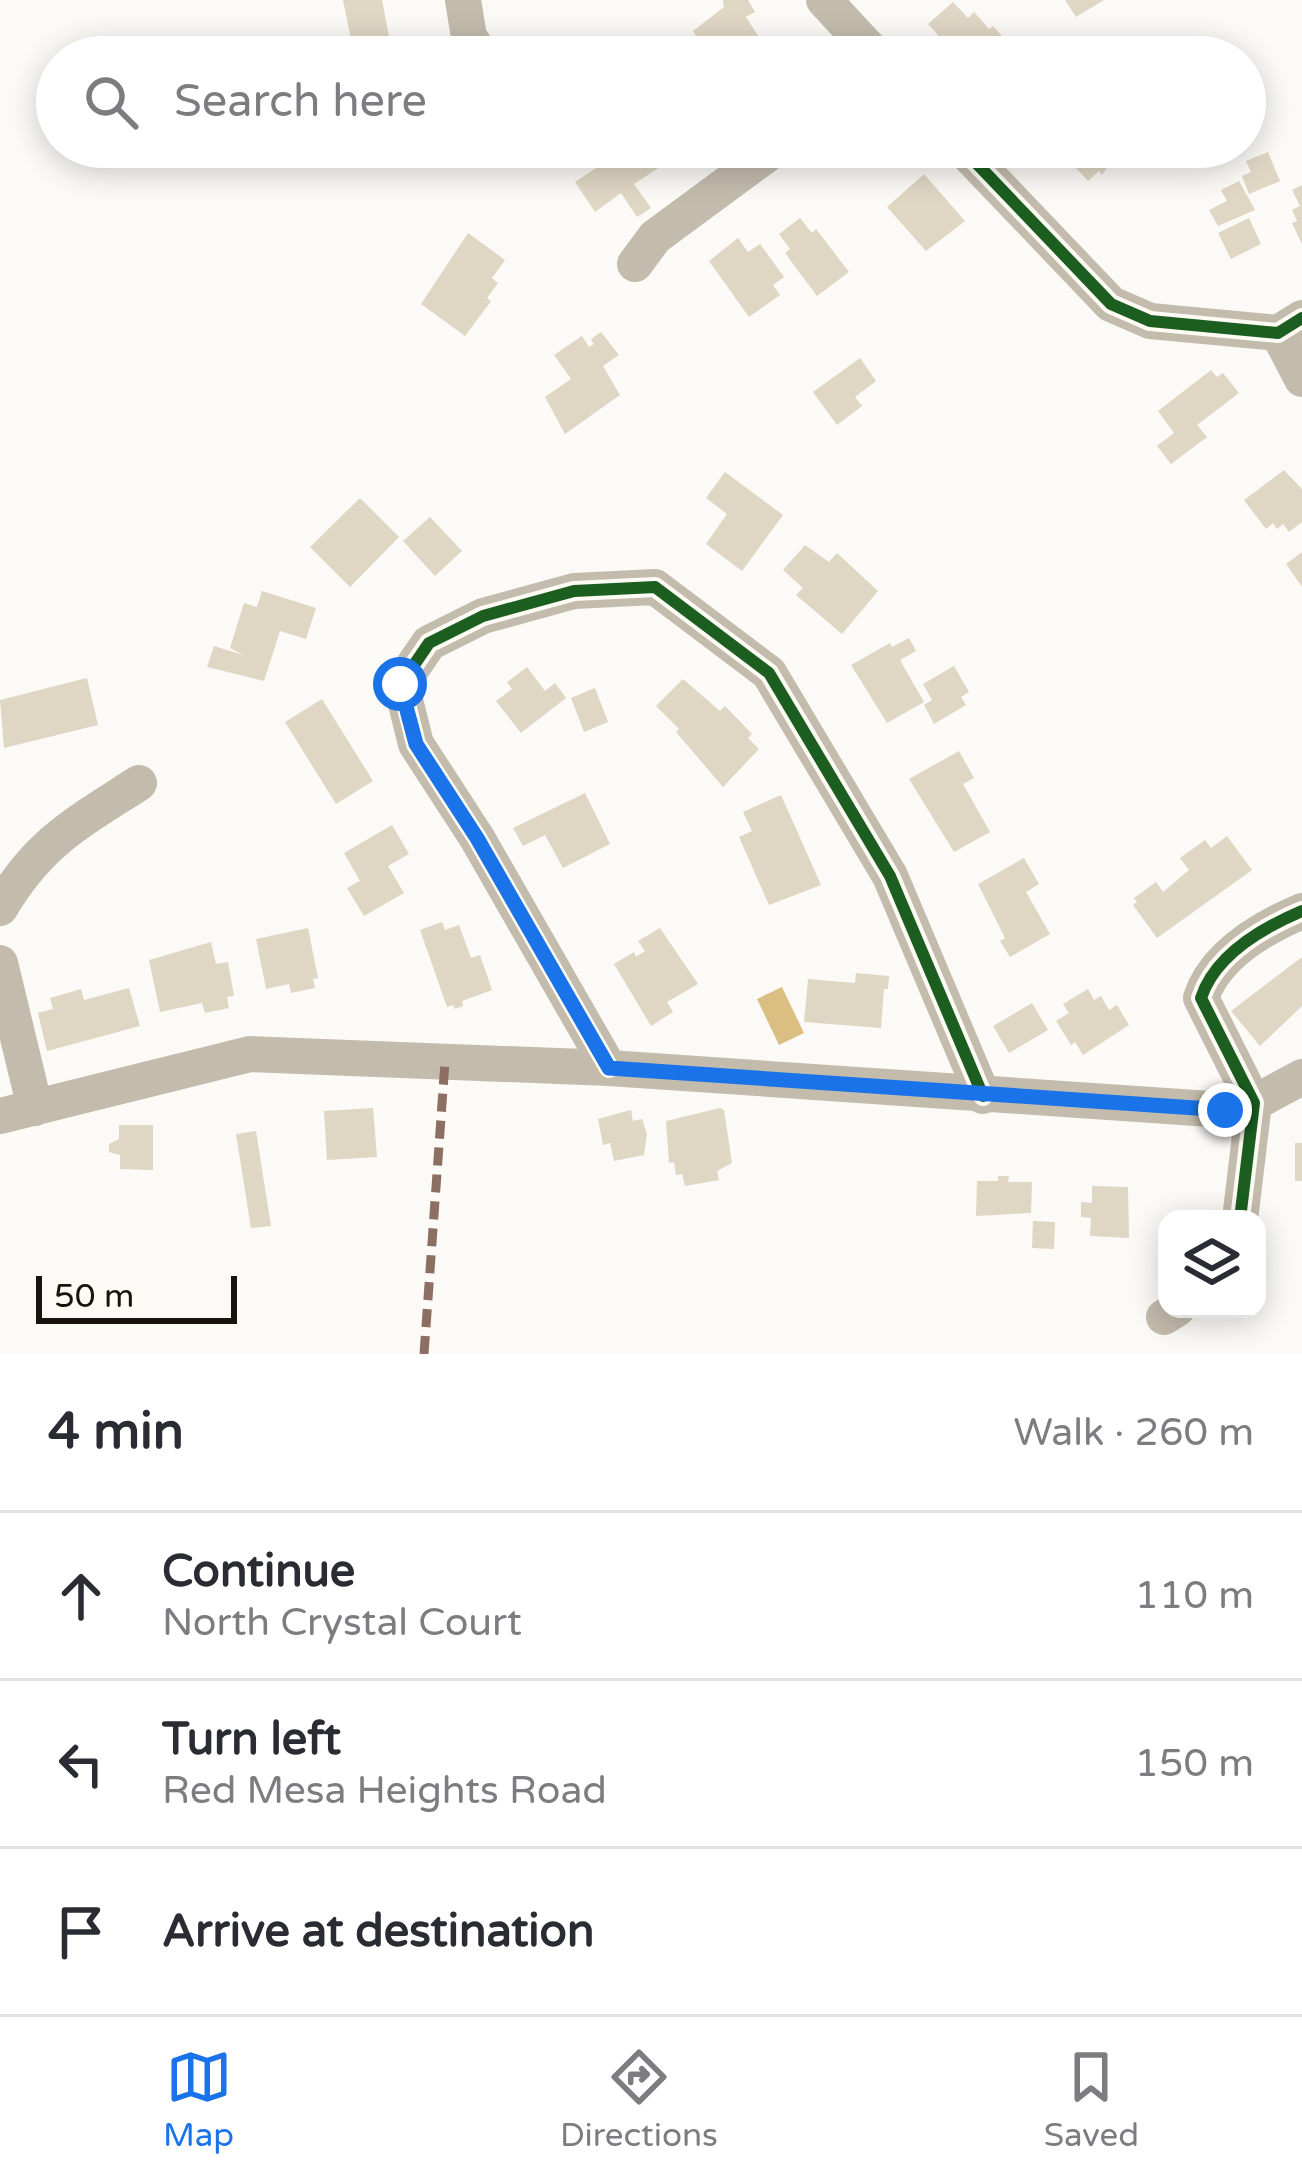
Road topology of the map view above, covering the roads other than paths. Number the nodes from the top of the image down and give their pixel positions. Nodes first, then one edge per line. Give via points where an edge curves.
1 (463, 0) edge
2 (824, 0) edge
3 (469, 36) edge
4 (857, 36) edge
5 (749, 168) edge
6 (981, 168) edge
7 (635, 264) dead end
8 (1290, 326) edge
9 (1302, 379) edge
10 (139, 783) dead end
11 (0, 908) edge
12 (1302, 911) edge
13 (0, 963) edge
14 (609, 1068) junction
15 (1302, 1077) edge
16 (983, 1096) junction
17 (1254, 1103) junction
18 (18, 1112) edge
19 (1241, 1210) edge

1 - 3 street
2 - 4 street
5 - 7 street via 655,237
6 - 8 street via 1111,304 1150,321
8 - 9 street
10 - 11 street via 59,834 22,869
12 - 17 street via 1219,963 1201,998
13 - 18 street
14 - 16 street
14 - 16 street via 416,744 400,684 429,644 482,616 574,591 655,587 769,673 890,876
14 - 18 street via 250,1054
15 - 17 street
16 - 17 street via 1225,1110
17 - 19 street

